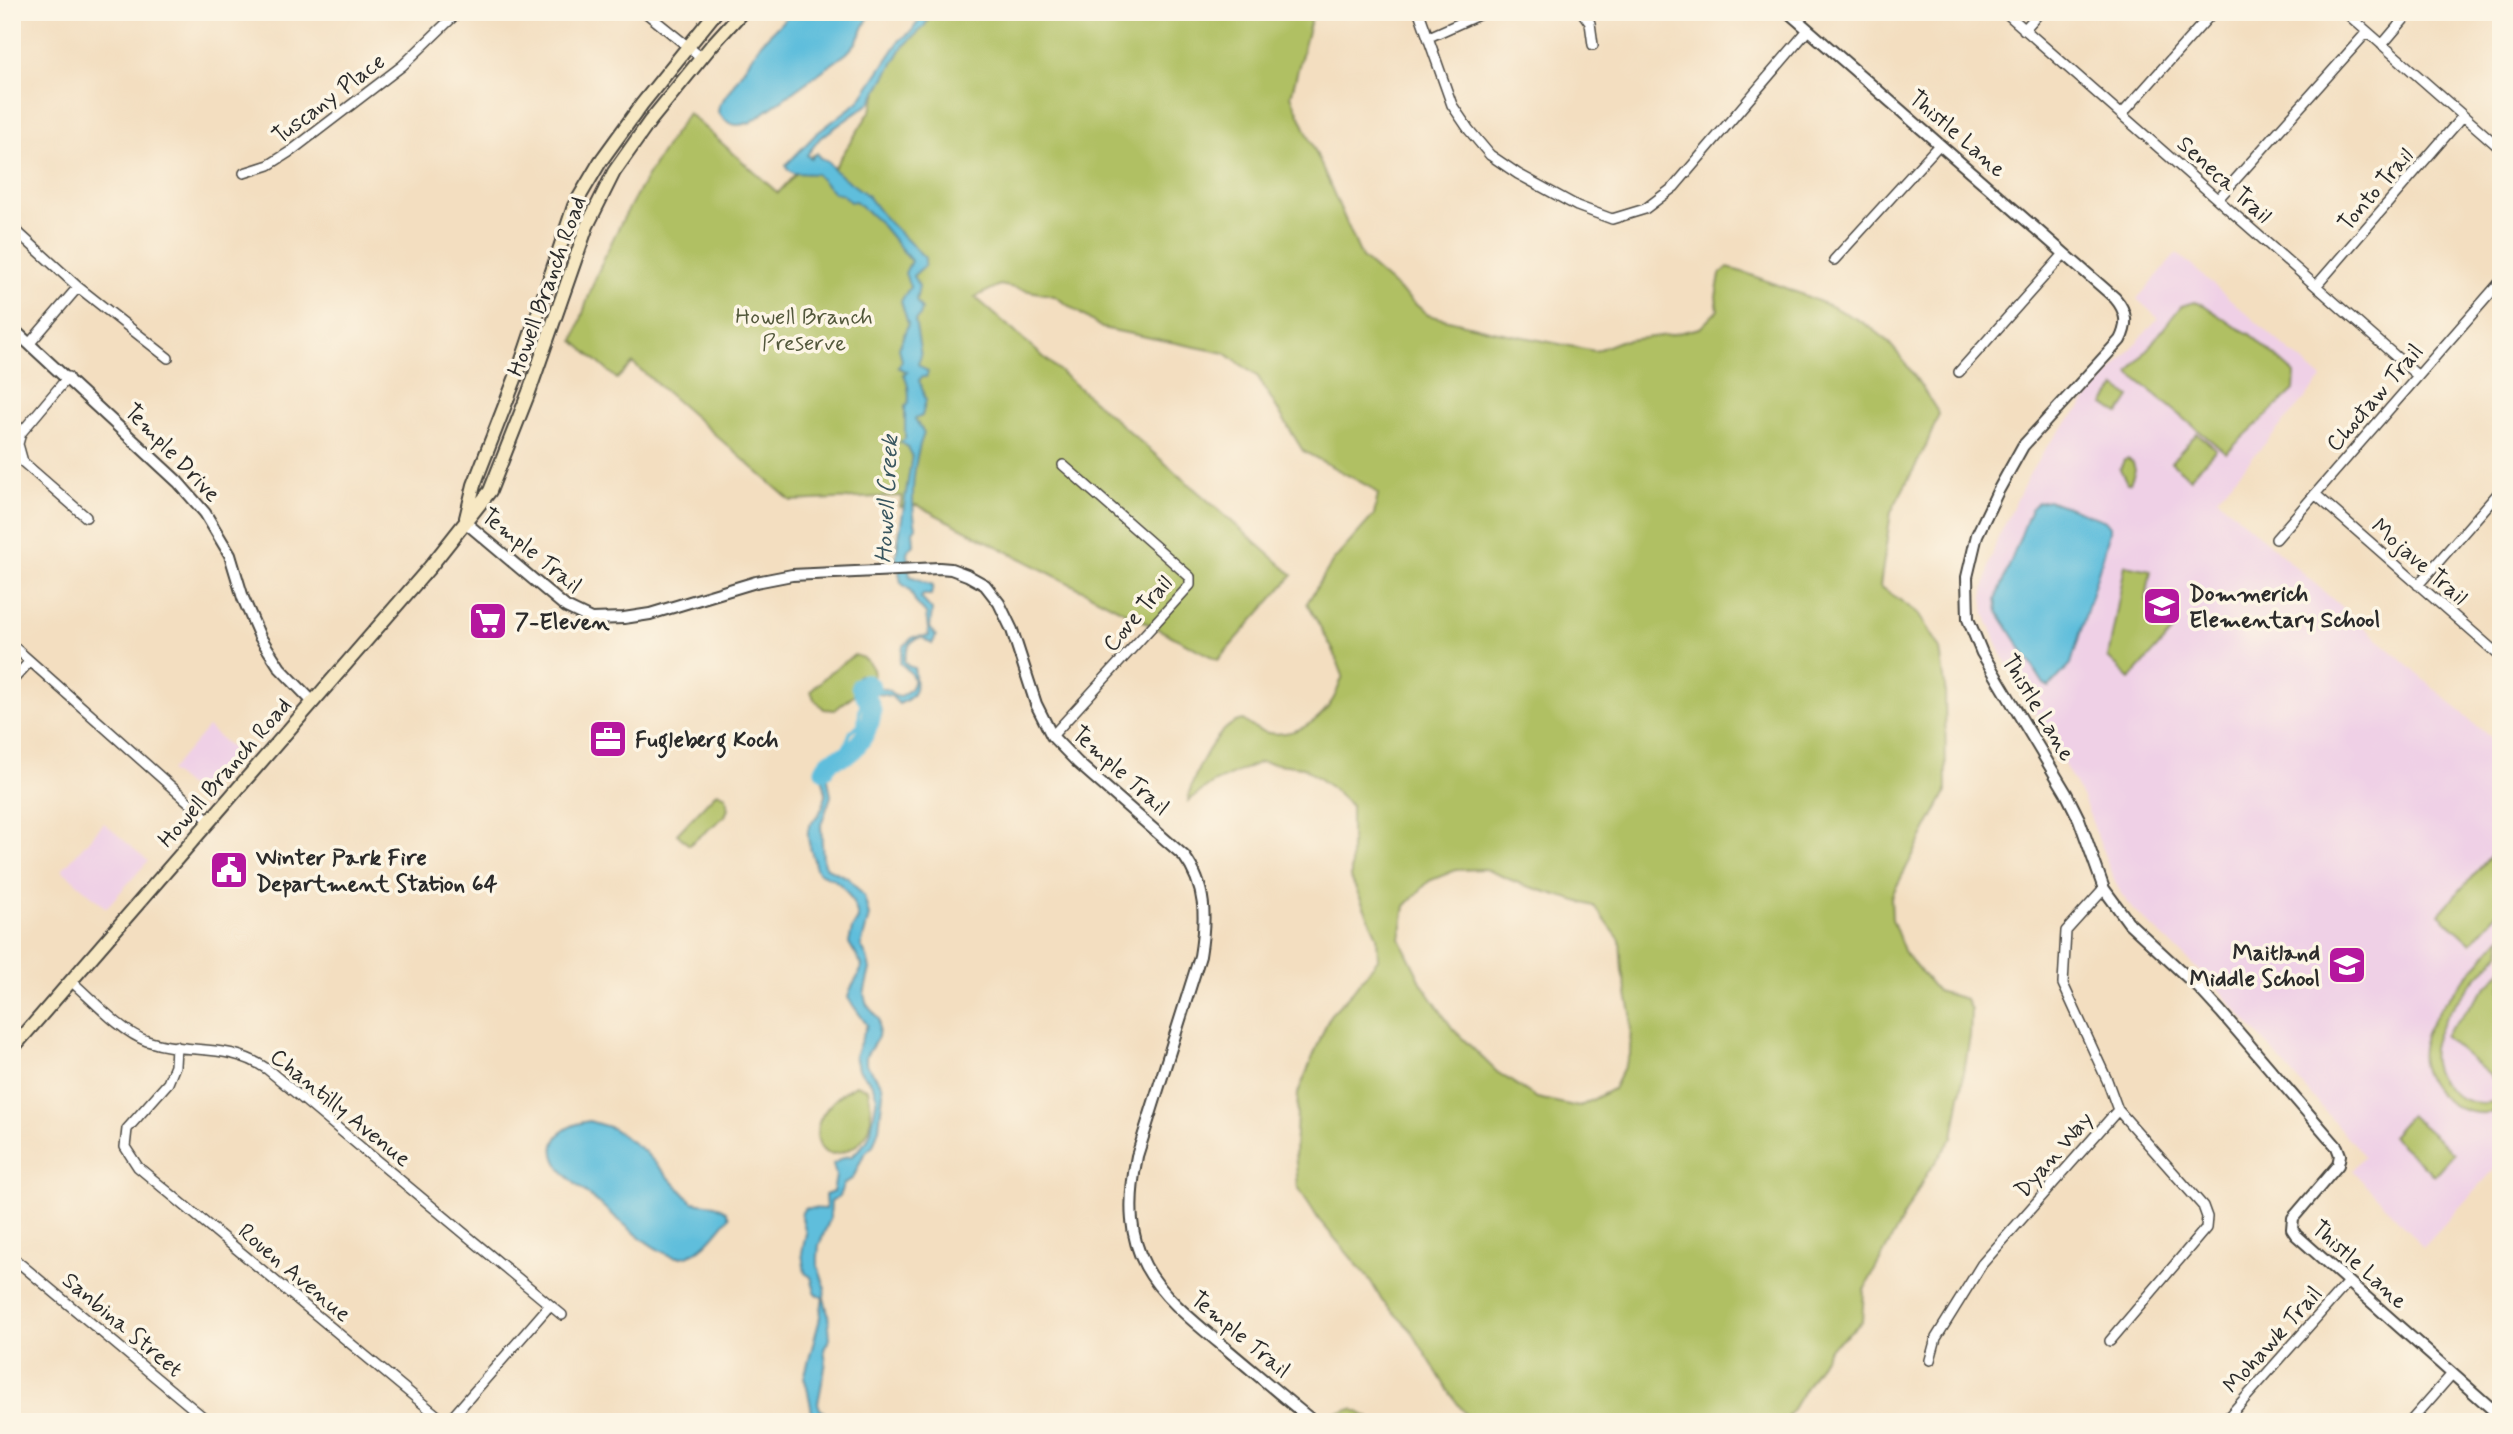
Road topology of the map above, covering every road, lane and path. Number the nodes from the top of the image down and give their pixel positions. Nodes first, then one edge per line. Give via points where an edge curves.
1 (458, 12) edge
2 (645, 12) edge
3 (716, 12) edge
4 (742, 12) edge
5 (1419, 12) edge
6 (1485, 12) edge
7 (1582, 12) edge
8 (1788, 12) edge
9 (2005, 12) edge
10 (2040, 12) edge
11 (2213, 12) edge
12 (2345, 12) edge
13 (2410, 12) edge
14 (1808, 30) junction
15 (2024, 30) junction
16 (2367, 32) junction
17 (1429, 37) junction
18 (1593, 45) dead end
19 (2382, 45) junction
20 (687, 46) junction
21 (702, 58) junction
22 (2122, 114) junction
23 (2463, 116) junction
24 (1939, 145) junction
25 (2501, 149) edge
26 (244, 173) dead end
27 (2218, 199) junction
28 (12, 227) edge
29 (2064, 254) junction
30 (1834, 260) dead end
31 (2501, 281) edge
32 (2316, 286) junction
33 (78, 287) junction
34 (12, 328) edge
35 (30, 343) junction
36 (168, 358) dead end
37 (1959, 372) dead end
38 (2418, 376) junction
39 (68, 377) junction
40 (1063, 465) dead end
41 (2501, 490) edge
42 (2315, 494) junction
43 (86, 517) dead end
44 (465, 522) junction
45 (2276, 539) dead end
46 (2418, 584) junction
47 (12, 645) edge
48 (2501, 657) edge
49 (30, 661) junction
50 (12, 681) edge
51 (312, 701) junction
52 (1052, 736) junction
53 (210, 821) junction
54 (2104, 889) junction
55 (71, 981) junction
56 (176, 1046) junction
57 (12, 1049) edge
58 (2118, 1110) junction
59 (12, 1257) edge
60 (2348, 1282) junction
61 (550, 1305) junction
62 (562, 1315) dead end
63 (2109, 1340) dead end
64 (1930, 1360) dead end
65 (2452, 1374) junction
66 (2501, 1417) edge
67 (209, 1422) edge
68 (447, 1422) edge
69 (1314, 1422) edge
70 (2224, 1422) edge
71 (2410, 1422) edge

1 - 26 street, Tuscany Place via 402,66 291,151
2 - 20 street
3 - 20 main road, Howell Branch Road
4 - 21 main road, Howell Branch Road
5 - 17 street
6 - 17 street
7 - 18 street via 1590,23
8 - 14 street, Thistle Lane
9 - 15 street, Seneca Trail
10 - 15 street
11 - 22 street
12 - 16 street
13 - 19 street
14 - 17 street via 1674,187 1645,209 1612,219 1577,206 1490,155 1452,105
14 - 24 street, Thistle Lane
15 - 22 street, Seneca Trail
16 - 19 street
16 - 27 street
19 - 23 street
20 - 21 street
20 - 44 main road, Howell Branch Road via 600,162 573,206
21 - 44 main road, Howell Branch Road via 614,172 587,226 490,491
22 - 27 street, Seneca Trail
23 - 25 street
23 - 32 street, Tonto Trail
24 - 29 street, Thistle Lane
24 - 30 street
27 - 32 street, Seneca Trail
28 - 33 street
29 - 37 street
29 - 54 street, Thistle Lane via 2122,305 2125,330 2023,446 1998,491 1977,535 1967,577 1968,619 1982,653 2066,793
31 - 38 street, Choctaw Trail
32 - 38 street, Seneca Trail
33 - 35 street
33 - 36 street
34 - 35 street, Temple Drive
35 - 39 street, Temple Drive
38 - 42 street, Choctaw Trail
39 - 43 street via 21,433 18,444 23,462
39 - 51 street, Temple Drive via 205,513 230,555 265,646
40 - 52 street, Cove Trail via 1190,577 1190,585
41 - 46 street
42 - 45 street, Choctaw Trail
42 - 46 street, Mojave Trail
44 - 51 main road, Howell Branch Road
44 - 52 street, Temple Trail via 566,607 591,619 650,614 792,575 895,569 959,571 991,592 1012,630 1036,704
46 - 48 street, Mojave Trail
47 - 49 street
49 - 50 street
49 - 53 street
51 - 53 main road, Howell Branch Road
52 - 69 street, Temple Trail via 1185,856 1203,896 1200,956 1131,1184 1136,1246 1168,1300
53 - 55 main road, Howell Branch Road
54 - 58 street, Dyan Way via 2066,931 2063,984
54 - 60 street, Thistle Lane via 2129,923 2221,1012 2337,1147 2338,1165 2291,1224 2296,1236
55 - 56 street, Chantilly Avenue via 135,1036
55 - 57 main road, Howell Branch Road
56 - 61 street, Chantilly Avenue via 251,1058 267,1069
56 - 68 street, Rouen Avenue via 168,1083 127,1129 125,1147 138,1167
58 - 63 street via 2203,1206 2207,1217 2206,1228
58 - 64 street, Dyan Way via 1982,1265 1936,1338
59 - 67 street, Sanbina Street
60 - 65 street, Thistle Lane
60 - 70 street, Mohawk Trail
61 - 62 street, Chantilly Avenue
61 - 68 street
65 - 66 street, Thistle Lane
65 - 71 street

